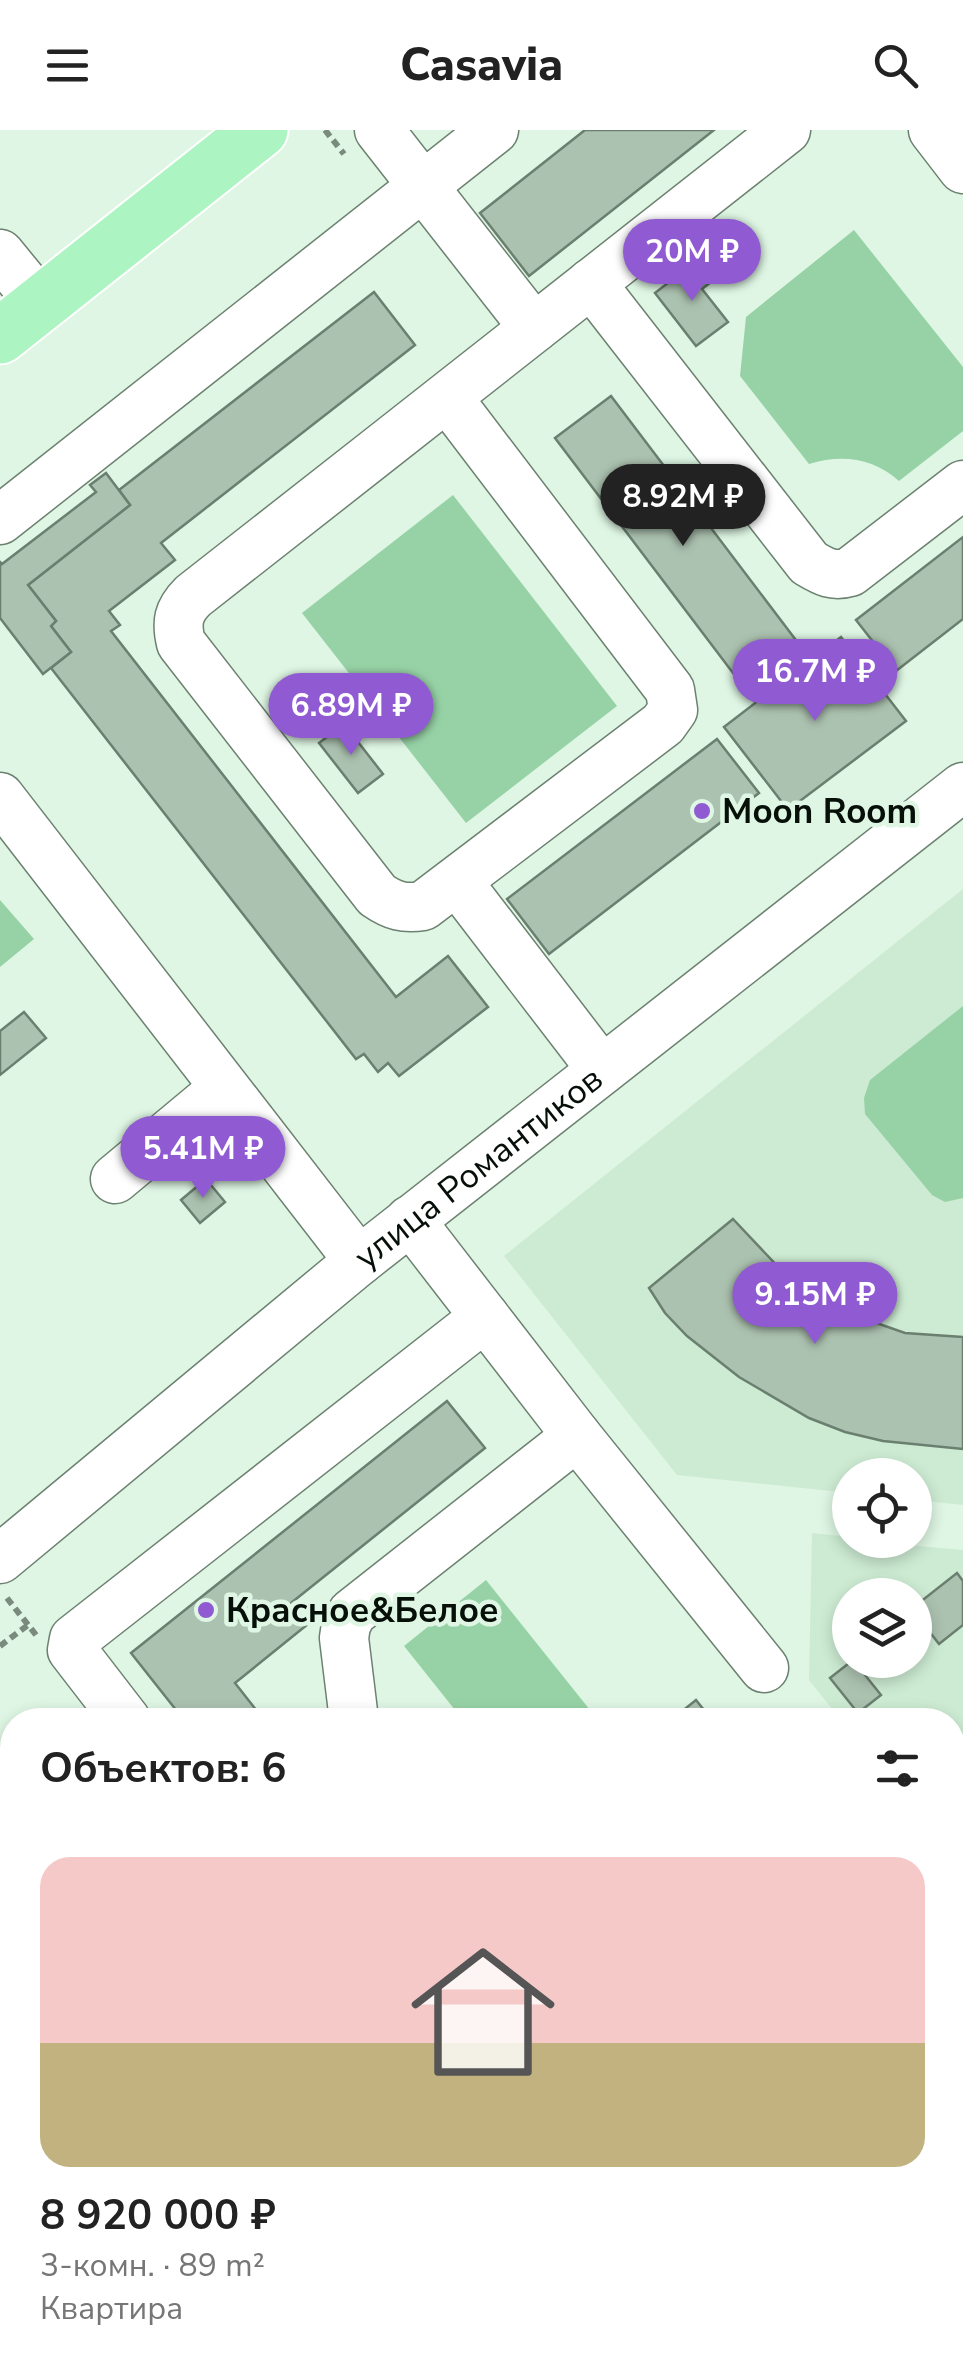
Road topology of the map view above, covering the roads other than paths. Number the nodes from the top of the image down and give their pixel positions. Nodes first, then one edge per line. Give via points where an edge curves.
1 (260, 130) edge
2 (379, 130) edge
3 (494, 130) edge
4 (786, 130) edge
5 (933, 130) edge
6 (963, 170) edge
7 (423, 186) junction
8 (0, 254) edge
9 (591, 284) junction
10 (20, 320) edge
11 (534, 328) junction
12 (447, 396) junction
13 (963, 485) edge
14 (0, 520) edge
15 (963, 787) edge
16 (0, 797) edge
17 (457, 881) junction
18 (602, 1070) junction
19 (223, 1089) junction
20 (115, 1179) dead end
21 (410, 1220) junction
22 (359, 1261) junction
23 (484, 1317) junction
24 (578, 1436) junction
25 (0, 1559) edge
26 (764, 1668) dead end
27 (117, 1708) edge
28 (353, 1708) edge

1 - 10 main road
2 - 7 street
3 - 7 street
4 - 9 street
5 - 6 street
7 - 11 street
7 - 14 street
8 - 10 street
9 - 11 street
9 - 13 street via 823,572 850,572
11 - 12 street
12 - 17 street via 670,690 673,710
12 - 17 street via 193,596 180,609 177,625 181,643 377,895 406,909 423,906
15 - 18 street, улица Романтиков
16 - 19 street
17 - 18 street
18 - 21 street, улица Романтиков
19 - 20 street
19 - 22 street
21 - 22 street, улица Романтиков
21 - 23 street
22 - 25 street, улица Романтиков
23 - 24 street
23 - 27 street via 74,1638 72,1650
24 - 26 street
24 - 28 street via 352,1613 344,1638

